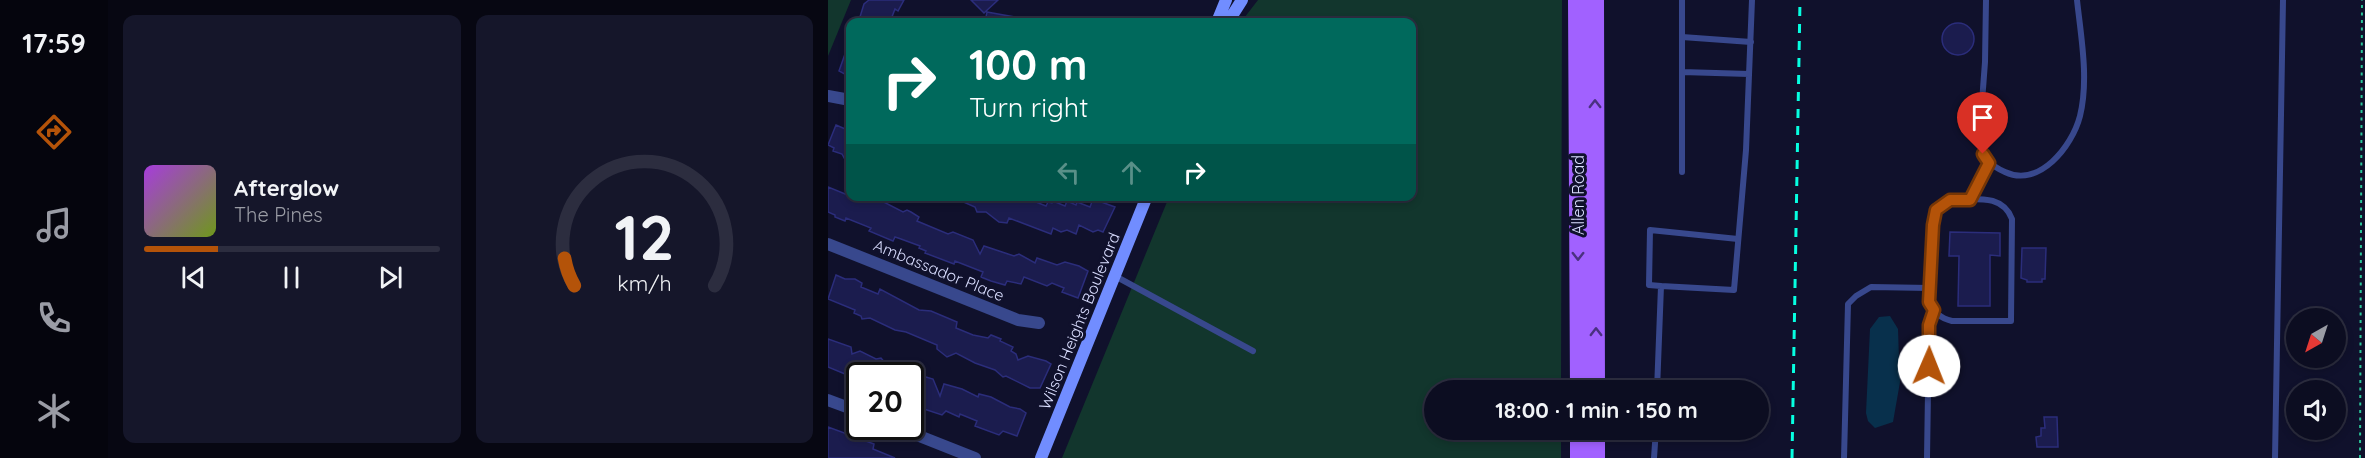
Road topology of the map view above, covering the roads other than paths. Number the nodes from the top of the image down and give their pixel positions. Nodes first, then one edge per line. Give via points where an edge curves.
1 (1226, 0) edge
2 (1242, 0) edge
3 (1576, 0) edge
4 (1595, 0) edge
5 (1682, 0) edge
6 (1752, 0) edge
7 (1986, 0) edge
8 (2078, 0) edge
9 (2283, 0) edge
10 (1219, 18) edge
11 (1231, 18) edge
12 (1682, 37) junction
13 (1750, 42) junction
14 (1682, 72) junction
15 (1749, 75) junction
16 (828, 96) edge
17 (846, 99) edge
18 (1989, 163) junction
19 (1682, 172) dead end
20 (1970, 200) junction
21 (1145, 201) edge
22 (1738, 239) junction
23 (828, 244) edge
24 (1115, 276) junction
25 (1661, 286) junction
26 (1930, 288) junction
27 (1934, 310) junction
28 (1039, 322) dead end
29 (1253, 351) dead end
30 (1579, 380) edge
31 (1596, 380) edge
32 (1657, 380) edge
33 (828, 400) edge
34 (846, 407) edge
35 (924, 438) edge
36 (1579, 440) edge
37 (1596, 440) edge
38 (1655, 440) edge
39 (975, 458) edge
40 (1041, 458) edge
41 (1579, 458) edge
42 (1596, 458) edge
43 (1654, 458) edge
44 (1844, 458) edge
45 (1927, 458) edge
46 (2275, 458) edge

1 - 10 main road
2 - 11 main road
3 -> 30 main road, Allen Road
31 -> 4 main road, Allen Road
5 - 12 lane
6 - 13 lane
7 - 18 lane via 1980,142
8 - 18 lane via 2084,85 2073,134 2058,156 2032,175 2014,176
9 - 46 lane
12 - 13 lane
12 - 14 lane
13 - 15 lane
14 - 15 lane
14 - 19 lane
15 - 22 lane
16 - 17 street
18 - 20 lane
20 - 26 lane via 1950,200 1936,210
20 - 27 lane via 2003,204 2012,219 2011,321 1952,321
21 - 24 main road, Wilson Heights Boulevard
22 - 25 lane via 1734,290
22 - 25 lane via 1650,230 1649,285
23 - 28 street, Ambassador Place via 1018,320
24 - 29 lane
24 - 40 main road, Wilson Heights Boulevard
25 - 32 lane
26 - 27 lane via 1929,302
26 - 44 lane via 1870,287 1848,304
27 - 45 lane via 1929,325
33 - 34 street
35 - 39 street
36 - 41 main road
37 - 42 main road
38 - 43 lane

